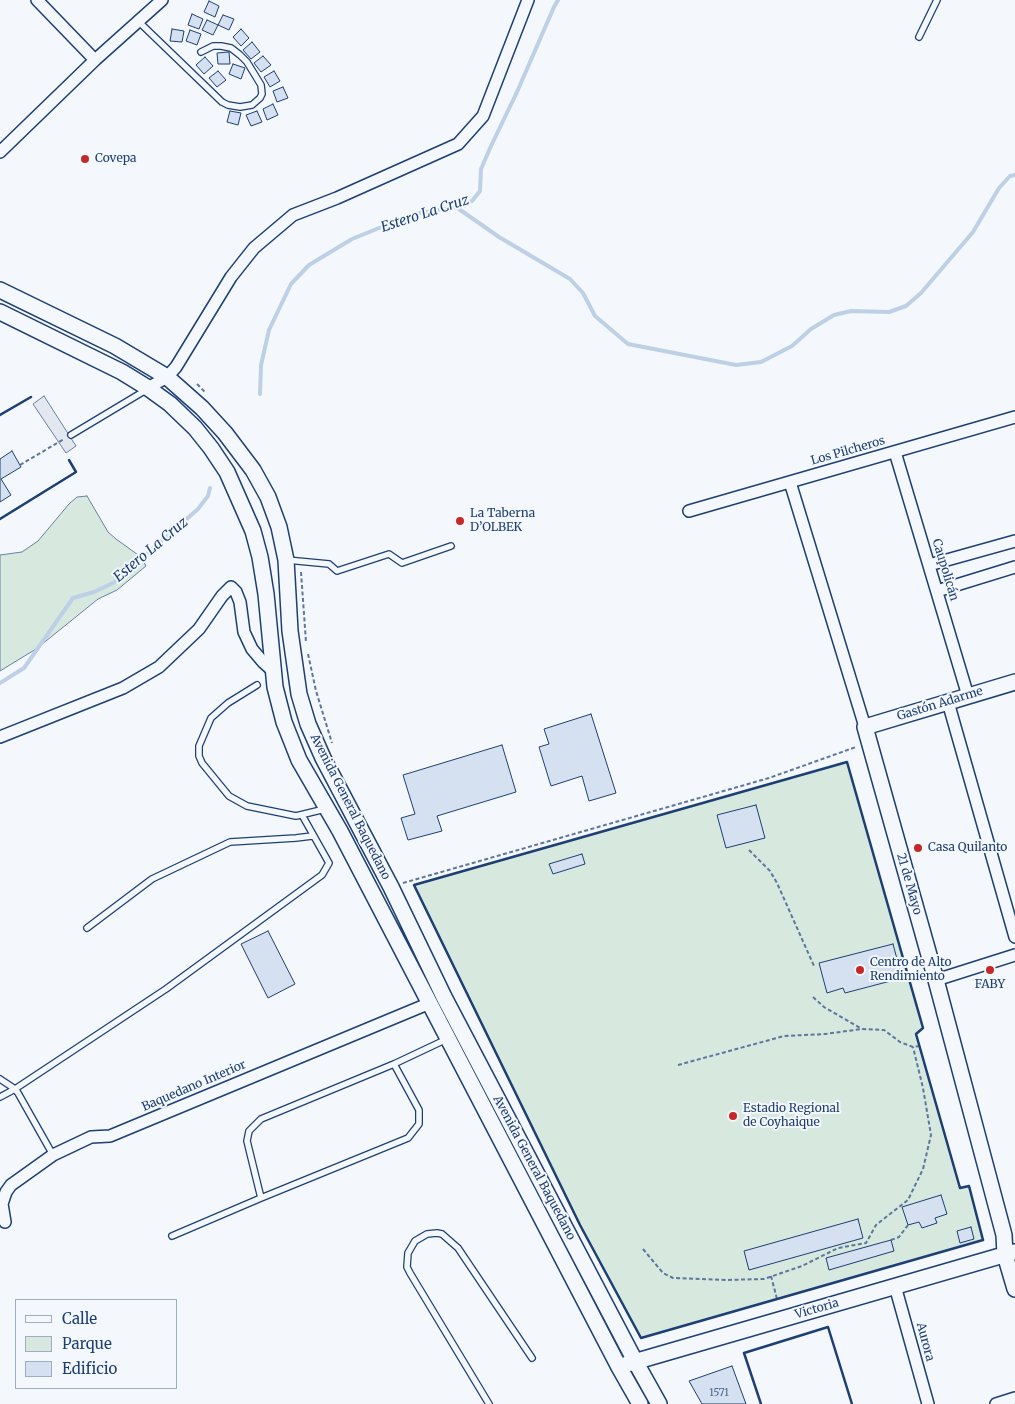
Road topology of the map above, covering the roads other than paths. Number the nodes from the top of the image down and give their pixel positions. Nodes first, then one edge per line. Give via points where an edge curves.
1 (37, 0) edge
2 (162, 0) edge
3 (528, 0) edge
4 (937, 0) edge
5 (138, 21) junction
6 (919, 37) dead end
7 (201, 52) dead end
8 (94, 60) junction
9 (0, 152) edge
10 (0, 290) edge
11 (0, 312) edge
12 (167, 377) junction
13 (148, 388) junction
14 (1015, 417) edge
15 (71, 435) road end
16 (895, 452) junction
17 (790, 482) junction
18 (689, 511) dead end
19 (1015, 541) edge
20 (451, 546) dead end
21 (293, 561) junction
22 (929, 565) junction
23 (1015, 567) edge
24 (937, 591) junction
25 (273, 671) junction
26 (1015, 682) edge
27 (257, 684) dead end
28 (968, 696) junction
29 (948, 702) junction
30 (865, 727) junction
31 (0, 737) edge
32 (327, 809) junction
33 (302, 815) junction
34 (312, 836) junction
35 (1010, 897) edge
36 (87, 928) dead end
37 (1015, 937) edge
38 (1015, 955) edge
39 (936, 980) junction
40 (430, 1003) junction
41 (448, 1039) junction
42 (394, 1064) junction
43 (0, 1079) edge
44 (15, 1089) junction
45 (0, 1097) edge
46 (53, 1155) junction
47 (261, 1198) junction
48 (5, 1222) dead end
49 (172, 1236) dead end
50 (1010, 1253) edge
51 (895, 1286) junction
52 (1015, 1289) edge
53 (532, 1358) dead end
54 (635, 1361) junction
55 (619, 1367) junction
56 (1015, 1398) edge
57 (489, 1404) edge
58 (640, 1404) edge
59 (658, 1404) edge
60 (928, 1404) edge
61 (996, 1404) edge

1 - 8 street
2 - 5 street
3 - 12 street via 483,116 458,144 293,216 254,248 231,277
4 - 6 lane
5 - 7 lane via 222,102 240,107 254,104 260,98 262,89 259,81 247,62 232,48 214,46
5 - 8 street
8 - 9 street
10 - 12 main road, Avenida General Baquedano via 115,346
11 - 13 main road, Avenida General Baquedano
12 - 13 street
12 - 21 main road, Avenida General Baquedano via 202,408 253,470 268,497
13 - 15 lane
13 - 25 main road, Avenida General Baquedano via 170,404 206,442 240,498 260,557
14 - 16 street, Los Pilcheros
16 - 17 street, Los Pilcheros
16 - 22 street, Caupolicán
17 - 18 street, Los Pilcheros
17 - 30 street, 21 de Mayo
19 - 22 street
20 - 21 lane via 402,563 390,554 337,571 329,564
21 - 54 main road, Avenida General Baquedano via 290,631 295,668 299,694 323,758
22 - 24 street, Caupolicán
23 - 24 street
24 - 28 street, Caupolicán
25 - 31 street via 252,649 244,632 240,602 231,588 199,629 159,667 123,688
25 - 32 main road, Avenida General Baquedano via 291,742
26 - 28 main road, Gastón Adarme
27 - 33 lane via 211,718 199,746 199,756 229,796 247,806
28 - 29 main road, Gastón Adarme
29 - 30 main road, Gastón Adarme
29 - 35 street
30 - 39 main road, 21 de Mayo
32 - 33 lane
32 - 40 main road, Avenida General Baquedano
33 - 34 lane
34 - 36 lane via 230,842 152,879
34 - 44 lane via 329,863 322,875 166,989
35 - 37 street
38 - 39 street
39 - 50 main road, 21 de Mayo
40 - 41 main road, Avenida General Baquedano
40 - 46 street, Baquedano Interior via 110,1136 91,1137
41 - 42 lane
41 - 55 main road, Avenida General Baquedano
42 - 47 lane via 260,1119 249,1131 247,1141
42 - 47 lane via 419,1110 419,1124 408,1138
43 - 44 lane
44 - 45 lane
44 - 46 lane
46 - 48 street, Baquedano Interior via 11,1185 2,1204
47 - 49 lane
50 - 51 main road, Victoria
50 - 52 main road, 21 de Mayo
51 - 54 main road, Victoria
51 - 60 street, Aurora
53 - 57 lane via 458,1248 442,1234 427,1234 415,1241 407,1260 410,1274
54 - 55 main road, Victoria
54 - 59 main road, Avenida General Baquedano
55 - 58 main road, Avenida General Baquedano
56 - 61 street

